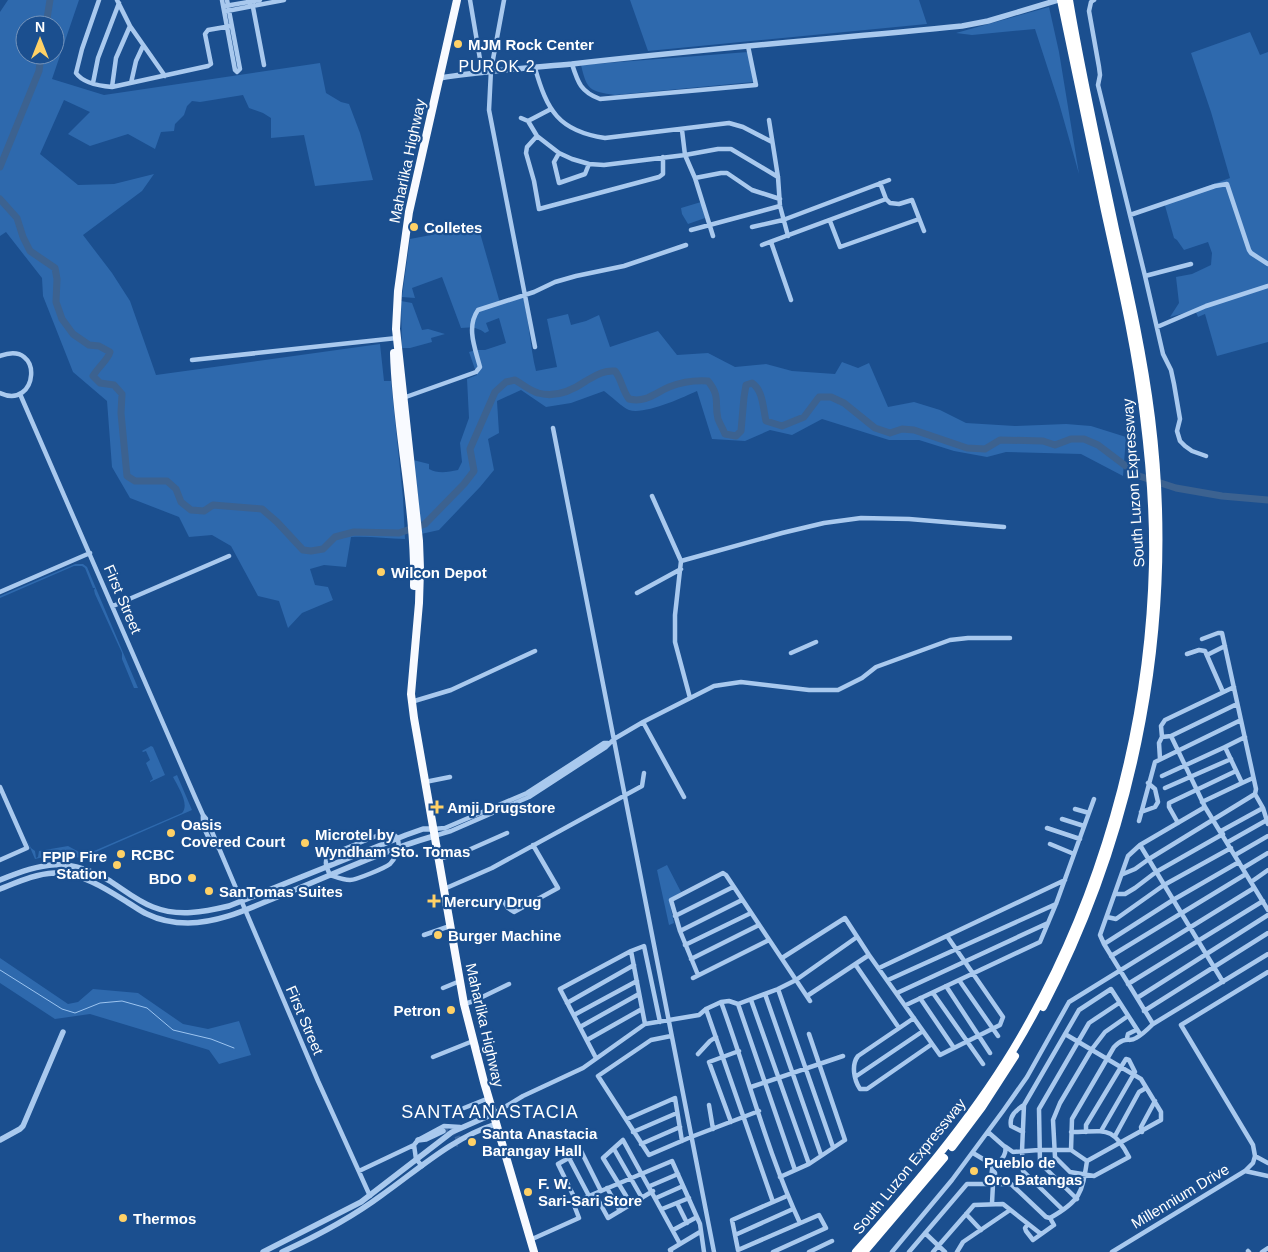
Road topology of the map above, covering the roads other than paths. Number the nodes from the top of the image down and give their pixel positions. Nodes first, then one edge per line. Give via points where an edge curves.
1 (100, 0) edge
2 (222, 0) edge
3 (227, 0) edge
4 (260, 0) edge
5 (284, 0) edge
6 (457, 0) edge
7 (470, 0) edge
8 (504, 0) edge
9 (1059, 0) edge
10 (1069, 0) edge
11 (1094, 0) edge
12 (118, 1) edge
13 (253, 4) junction
14 (226, 9) junction
15 (130, 26) junction
16 (229, 26) junction
17 (143, 46) junction
18 (748, 46) junction
19 (572, 64) junction
20 (264, 65) dead end
21 (535, 68) junction
22 (491, 70) junction
23 (482, 71) junction
24 (164, 76) junction
25 (440, 78) junction
26 (93, 83) junction
27 (131, 84) junction
28 (112, 87) junction
29 (550, 109) junction
30 (521, 118) dead end
31 (768, 120) dead end
32 (528, 121) junction
33 (682, 130) junction
34 (537, 136) junction
35 (772, 142) junction
36 (559, 153) junction
37 (685, 155) junction
38 (663, 157) junction
39 (589, 164) junction
40 (778, 177) junction
41 (695, 178) junction
42 (889, 180) dead end
43 (880, 183) junction
44 (780, 199) junction
45 (886, 199) junction
46 (780, 206) junction
47 (1130, 215) junction
48 (919, 219) junction
49 (783, 220) junction
50 (830, 221) junction
51 (710, 226) junction
52 (752, 227) dead end
53 (691, 230) dead end
54 (924, 231) dead end
55 (713, 236) dead end
56 (788, 236) junction
57 (771, 242) junction
58 (686, 245) dead end
59 (762, 245) dead end
60 (1191, 264) dead end
61 (1268, 264) edge
62 (1145, 276) junction
63 (1268, 286) edge
64 (525, 294) junction
65 (791, 300) dead end
66 (1157, 327) junction
67 (396, 338) junction
68 (535, 347) dead end
69 (0, 356) edge
70 (192, 360) dead end
71 (0, 393) edge
72 (20, 394) junction
73 (403, 398) junction
74 (552, 428) dead end
75 (1151, 452) junction
76 (1206, 456) dead end
77 (652, 496) dead end
78 (1154, 498) junction
79 (412, 510) junction
80 (1004, 527) dead end
81 (90, 553) junction
82 (229, 556) dead end
83 (681, 561) junction
84 (681, 569) junction
85 (0, 592) edge
86 (637, 593) dead end
87 (113, 606) junction
88 (1010, 638) dead end
89 (1202, 639) dead end
90 (816, 642) dead end
91 (1226, 646) junction
92 (535, 651) dead end
93 (791, 654) dead end
94 (1187, 654) dead end
95 (1207, 655) junction
96 (1234, 687) junction
97 (1223, 692) junction
98 (690, 698) junction
99 (412, 702) junction
100 (1237, 704) junction
101 (1241, 720) junction
102 (643, 722) junction
103 (1171, 736) junction
104 (1162, 737) junction
105 (1245, 737) junction
106 (614, 739) junction
107 (1225, 747) junction
108 (1178, 751) junction
109 (1160, 759) junction
110 (1231, 759) junction
111 (1184, 764) junction
112 (1236, 771) junction
113 (644, 774) dead end
114 (1162, 776) dead end
115 (450, 777) dead end
116 (1190, 777) junction
117 (1253, 778) junction
118 (425, 782) junction
119 (1148, 783) junction
120 (1242, 783) junction
121 (0, 787) edge
122 (1164, 788) dead end
123 (1196, 789) junction
124 (1255, 794) junction
125 (624, 795) junction
126 (684, 797) dead end
127 (1094, 799) dead end
128 (1202, 802) junction
129 (1205, 807) junction
130 (1263, 808) junction
131 (1075, 809) dead end
132 (1141, 812) junction
133 (1089, 813) junction
134 (1062, 819) dead end
135 (1214, 819) junction
136 (1139, 821) dead end
137 (1268, 822) edge
138 (1178, 823) junction
139 (1084, 826) junction
140 (1047, 828) dead end
141 (1222, 832) junction
142 (434, 833) junction
143 (507, 833) dead end
144 (1268, 836) edge
145 (397, 838) junction
146 (1080, 839) junction
147 (1228, 842) junction
148 (1050, 844) dead end
149 (533, 845) junction
150 (1140, 845) junction
151 (400, 847) junction
152 (1231, 848) junction
153 (1268, 853) edge
154 (1074, 854) junction
155 (1235, 855) junction
156 (438, 858) junction
157 (1149, 859) junction
158 (0, 860) edge
159 (1239, 862) junction
160 (54, 864) junction
161 (326, 868) junction
162 (1243, 868) junction
163 (1268, 870) edge
164 (1156, 872) junction
165 (54, 873) junction
166 (1123, 874) junction
167 (1246, 874) junction
168 (330, 875) junction
169 (1065, 880) junction
170 (292, 881) junction
171 (1251, 882) junction
172 (1, 885) edge
173 (1164, 885) junction
174 (734, 887) junction
175 (1254, 888) junction
176 (444, 889) junction
177 (295, 890) junction
178 (1115, 894) junction
179 (742, 900) junction
180 (1173, 900) junction
181 (240, 901) junction
182 (1263, 901) junction
183 (504, 902) dead end
184 (1056, 904) junction
185 (244, 910) junction
186 (1268, 910) edge
187 (751, 913) junction
188 (1182, 914) junction
189 (1268, 915) edge
190 (675, 916) junction
191 (1107, 917) junction
192 (1049, 922) junction
193 (759, 925) junction
194 (450, 926) junction
195 (1190, 927) junction
196 (680, 931) junction
197 (424, 934) dead end
198 (1268, 934) edge
199 (946, 936) junction
200 (858, 937) junction
201 (769, 940) junction
202 (1198, 941) junction
203 (1104, 944) junction
204 (685, 945) junction
205 (956, 949) junction
206 (631, 951) junction
207 (1206, 954) junction
208 (1268, 954) edge
209 (869, 955) junction
210 (1111, 956) junction
211 (782, 958) junction
212 (691, 959) junction
213 (964, 961) junction
214 (855, 964) junction
215 (634, 965) junction
216 (1214, 967) junction
217 (879, 968) junction
218 (1120, 971) junction
219 (1268, 972) edge
220 (973, 974) junction
221 (796, 980) junction
222 (888, 980) junction
223 (959, 980) junction
224 (637, 981) junction
225 (460, 982) junction
226 (1223, 982) junction
227 (509, 984) dead end
228 (1128, 984) junction
229 (946, 986) junction
230 (443, 988) dead end
231 (778, 989) junction
232 (897, 993) junction
233 (933, 993) junction
234 (639, 994) junction
235 (765, 994) junction
236 (807, 996) junction
237 (920, 998) junction
238 (1136, 998) junction
239 (751, 1000) junction
240 (810, 1001) dead end
241 (721, 1002) junction
242 (567, 1003) junction
243 (1120, 1003) junction
244 (464, 1004) junction
245 (738, 1004) junction
246 (906, 1005) junction
247 (642, 1008) junction
248 (706, 1009) junction
249 (1144, 1011) junction
250 (574, 1015) junction
251 (1128, 1016) junction
252 (914, 1018) junction
253 (668, 1020) junction
254 (660, 1022) junction
255 (645, 1024) junction
256 (1152, 1024) junction
257 (580, 1027) junction
258 (900, 1028) junction
259 (993, 1028) junction
260 (1136, 1030) junction
261 (923, 1031) junction
262 (63, 1032) dead end
263 (809, 1034) dead end
264 (1065, 1034) junction
265 (1140, 1034) junction
266 (671, 1036) junction
267 (979, 1036) junction
268 (998, 1036) dead end
269 (716, 1037) junction
270 (1127, 1038) junction
271 (587, 1040) junction
272 (473, 1041) junction
273 (967, 1042) junction
274 (1079, 1042) junction
275 (932, 1044) junction
276 (954, 1048) junction
277 (1092, 1049) junction
278 (739, 1050) junction
279 (990, 1053) dead end
280 (698, 1054) dead end
281 (723, 1056) junction
282 (842, 1056) dead end
283 (433, 1057) dead end
284 (596, 1058) junction
285 (1107, 1058) junction
286 (820, 1064) junction
287 (983, 1064) dead end
288 (1121, 1067) junction
289 (806, 1068) junction
290 (792, 1073) junction
291 (1133, 1073) junction
292 (855, 1077) junction
293 (778, 1078) junction
294 (765, 1082) junction
295 (751, 1087) junction
296 (1146, 1088) junction
297 (489, 1098) junction
298 (1155, 1101) junction
299 (709, 1105) dead end
300 (1024, 1105) junction
301 (464, 1108) dead end
302 (759, 1111) junction
303 (677, 1112) junction
304 (493, 1114) junction
305 (744, 1117) junction
306 (627, 1119) junction
307 (474, 1122) junction
308 (731, 1122) junction
309 (496, 1124) junction
310 (461, 1127) junction
311 (680, 1127) junction
312 (713, 1129) junction
313 (443, 1131) dead end
314 (477, 1131) junction
315 (1101, 1131) junction
316 (633, 1132) junction
317 (988, 1132) junction
318 (1023, 1132) junction
319 (1071, 1132) junction
320 (1086, 1132) junction
321 (1142, 1132) junction
322 (1115, 1136) junction
323 (691, 1137) junction
324 (0, 1140) edge
325 (682, 1141) junction
326 (416, 1142) junction
327 (1121, 1143) junction
328 (641, 1144) junction
329 (833, 1147) junction
330 (451, 1148) dead end
331 (614, 1148) junction
332 (1008, 1149) junction
333 (1055, 1149) junction
334 (1022, 1150) junction
335 (1039, 1150) junction
336 (1071, 1150) junction
337 (973, 1153) junction
338 (821, 1155) junction
339 (1255, 1156) junction
340 (569, 1158) junction
341 (416, 1159) junction
342 (430, 1160) junction
343 (1087, 1161) junction
344 (1268, 1162) edge
345 (993, 1163) junction
346 (810, 1164) junction
347 (422, 1166) junction
348 (795, 1170) junction
349 (359, 1171) junction
350 (1245, 1171) junction
351 (643, 1174) junction
352 (678, 1174) junction
353 (1085, 1175) junction
354 (1268, 1176) edge
355 (780, 1177) junction
356 (631, 1178) junction
357 (619, 1183) junction
358 (993, 1184) junction
359 (650, 1186) junction
360 (683, 1186) junction
361 (607, 1188) junction
362 (601, 1191) junction
363 (653, 1192) junction
364 (595, 1194) junction
365 (589, 1196) junction
366 (787, 1196) junction
367 (372, 1198) junction
368 (642, 1198) junction
369 (656, 1198) junction
370 (688, 1198) junction
371 (1077, 1199) junction
372 (773, 1202) junction
373 (577, 1203) junction
374 (676, 1203) junction
375 (992, 1203) junction
376 (631, 1204) junction
377 (662, 1209) junction
378 (793, 1209) junction
379 (1062, 1209) junction
380 (1010, 1210) junction
381 (620, 1211) junction
382 (966, 1214) junction
383 (697, 1217) junction
384 (1050, 1218) junction
385 (687, 1223) junction
386 (800, 1223) junction
387 (1028, 1224) junction
388 (674, 1230) junction
389 (981, 1230) junction
390 (700, 1232) junction
391 (925, 1233) junction
392 (1041, 1234) junction
393 (735, 1235) junction
394 (530, 1240) junction
395 (832, 1241) dead end
396 (283, 1243) junction
397 (680, 1244) junction
398 (938, 1246) junction
399 (1268, 1248) edge
400 (704, 1250) edge
401 (284, 1251) edge
402 (738, 1251) edge
403 (263, 1252) edge
404 (534, 1252) edge
405 (671, 1252) edge
406 (698, 1252) edge
407 (714, 1252) edge
408 (773, 1252) edge
409 (809, 1252) edge
410 (856, 1252) edge
411 (864, 1252) edge
412 (892, 1252) edge
413 (909, 1252) edge
414 (933, 1252) edge
415 (945, 1252) edge
416 (957, 1252) edge
417 (1112, 1252) edge
418 (1262, 1252) edge

1 - 26 street via 76,72
2 - 14 street
3 - 14 street
4 - 13 street
5 - 13 street
6 - 25 highway, Maharlika Highway
7 - 23 street
8 - 22 street
9 - 18 street via 962,26
9 - 75 highway, South Luzon Expressway via 1133,342
10 - 75 highway, South Luzon Expressway via 1139,343
11 - 47 street via 1089,11 1099,66 1098,85
12 - 15 street
12 - 26 street via 98,58
13 - 14 street
13 - 20 street
14 - 16 street
15 - 17 street
15 - 28 street via 116,58
16 - 16 street via 235,70 237,72 240,69
16 - 24 street via 208,30 205,34 208,66
17 - 24 street
17 - 27 street
18 - 19 street
18 - 19 street via 756,86 600,99 587,94 576,78
19 - 21 street
21 - 22 street
21 - 29 street
22 - 23 street
22 - 64 street via 489,110
23 - 25 street
24 - 27 street
25 - 67 highway, Maharlika Highway via 407,226 398,291
26 - 28 street
27 - 28 street
29 - 32 street
29 - 33 street via 568,127 605,138
30 - 32 street
31 - 35 street
32 - 34 street
33 - 35 street via 729,123
33 - 37 street
34 - 36 street
34 - 38 street via 526,149 539,209 659,177 663,174
35 - 40 street
36 - 39 street
36 - 39 street via 554,162 560,182 586,174
37 - 38 street
37 - 40 street via 731,149
37 - 41 street
38 - 39 street
40 - 44 street
41 - 44 street via 726,173 752,190
41 - 51 street
42 - 43 street
43 - 45 street
43 - 49 street
44 - 46 street
45 - 48 street via 899,204 912,200
45 - 50 street
46 - 49 street
46 - 51 street
47 - 61 street via 1227,184 1246,245 1251,253
47 - 62 street
48 - 50 street via 840,247
48 - 54 street
49 - 52 street
49 - 56 street
50 - 56 street
51 - 53 street
51 - 55 street
56 - 57 street
57 - 59 street
57 - 65 street
58 - 64 street
60 - 62 street
62 - 66 street
63 - 66 street via 1206,306
64 - 68 street
64 - 73 street via 478,310 474,316 471,331 480,366 476,372
66 - 76 street via 1174,384 1180,419 1178,436 1185,446
67 - 70 street
67 - 73 highway, Maharlika Highway
67 - 79 highway, Maharlika Highway via 397,400
69 - 72 street via 16,353 28,362 32,376 28,387
71 - 72 street
72 - 81 street, First Street
73 - 79 highway, Maharlika Highway
74 - 106 street
75 - 78 highway, South Luzon Expressway
77 - 83 street
78 - 410 highway, South Luzon Expressway via 1151,600 1139,704 1122,785 1081,910 1033,1014 995,1078 949,1143
78 - 411 highway, South Luzon Expressway via 1158,574 1155,627 1141,730 1104,868 1055,983 1004,1074 954,1146
79 - 99 highway, Maharlika Highway via 420,570
80 - 83 street via 861,518 790,531
81 - 85 street
81 - 87 street, First Street
82 - 87 street
83 - 84 street
84 - 86 street
84 - 98 street via 675,616 676,642
87 - 181 street, First Street
88 - 98 street via 950,640 876,668 838,690 727,683
89 - 91 street via 1222,633
90 - 93 street
91 - 95 street
91 - 96 street
92 - 99 street via 451,690
94 - 95 street via 1202,649
95 - 97 street
96 - 97 street
96 - 100 street
97 - 104 street via 1164,720
98 - 102 street
99 - 118 highway, Maharlika Highway
100 - 101 street
100 - 103 street
101 - 105 street
101 - 108 street
102 - 106 street
102 - 126 street
103 - 104 street
103 - 108 street
104 - 109 street
105 - 107 street
105 - 117 street
106 - 125 street
106 - 142 street via 527,793
107 - 110 street
107 - 111 street
108 - 109 street
108 - 111 street
109 - 119 street via 1153,764
110 - 112 street
110 - 116 street
111 - 114 street
111 - 116 street
112 - 120 street
112 - 123 street
113 - 125 street via 642,786
115 - 118 street
116 - 122 street
116 - 123 street
117 - 120 street
117 - 124 street
118 - 142 highway, Maharlika Highway
119 - 132 street
119 - 132 street via 1155,789 1158,802 1155,807
120 - 128 street
121 - 158 street via 27,848
123 - 128 street
123 - 138 street via 1169,803
124 - 130 street
124 - 135 street
125 - 149 street
125 - 253 street
127 - 133 street
128 - 129 street
129 - 135 street
129 - 138 street
130 - 137 street
130 - 141 street
131 - 133 street
132 - 136 street
133 - 139 street
134 - 139 street
135 - 141 street
135 - 157 street
137 - 147 street
138 - 150 street
139 - 146 street
140 - 146 street
141 - 147 street
141 - 164 street
142 - 145 street via 423,829
142 - 151 street
142 - 156 highway, Maharlika Highway
143 - 156 street via 464,852
144 - 155 street
145 - 151 street
145 - 161 street
145 - 161 street via 391,833 384,833 334,853 327,857
146 - 154 street
147 - 152 street
148 - 154 street
149 - 176 street
149 - 183 street via 558,888 514,912
150 - 157 street
150 - 166 street via 1128,856
151 - 168 street
151 - 168 street via 390,864 362,876 351,880
152 - 155 street
152 - 173 street
153 - 162 street
154 - 169 street
155 - 159 street
156 - 176 highway, Maharlika Highway
157 - 164 street
157 - 166 street via 1136,870
159 - 162 street
159 - 180 street
160 - 165 street
160 - 172 street via 39,866
160 - 181 street via 86,870 164,910 206,911
161 - 168 street
161 - 170 street
162 - 167 street
163 - 171 street
164 - 173 street
164 - 178 street via 1125,894
165 - 172 street
165 - 185 street via 84,878 146,914 167,920 187,923 208,921
166 - 178 street
167 - 171 street
167 - 188 street
168 - 177 street
169 - 184 street
169 - 199 street
170 - 177 street
170 - 181 street
171 - 175 street
173 - 180 street
173 - 191 street via 1116,919
174 - 179 street
174 - 190 street
174 - 190 street via 726,875 720,874 672,900
175 - 182 street
175 - 195 street
176 - 194 highway, Maharlika Highway
177 - 185 street
178 - 191 street
179 - 187 street
179 - 196 street
180 - 188 street
180 - 203 street
181 - 185 street, First Street
182 - 186 street
182 - 202 street
184 - 192 street
184 - 205 street
185 - 349 street, First Street
187 - 193 street
187 - 204 street
188 - 195 street
188 - 210 street
189 - 207 street
190 - 196 street
191 - 203 street via 1100,935
192 - 213 street
192 - 220 street via 1040,942
193 - 201 street
193 - 212 street
194 - 197 street
194 - 225 highway, Maharlika Highway
195 - 202 street
195 - 218 street
196 - 204 street
198 - 216 street
199 - 205 street
199 - 217 street
200 - 209 street
200 - 211 street via 845,918
200 - 221 street
201 - 211 street
201 - 212 street via 696,977
202 - 207 street
202 - 228 street
203 - 210 street
204 - 212 street
205 - 213 street
205 - 222 street
206 - 215 street
206 - 242 street via 560,989
206 - 254 street via 644,946
207 - 216 street
207 - 238 street
208 - 226 street
209 - 214 street
209 - 217 street
210 - 218 street
211 - 221 street
213 - 220 street
213 - 232 street
214 - 236 street
214 - 258 street
215 - 224 street
215 - 242 street
216 - 226 street
216 - 249 street
217 - 222 street
218 - 228 street
218 - 317 street via 1069,1002 1027,1076
219 - 339 street via 1181,1025 1253,1145
220 - 223 street
220 - 259 street via 1003,1015 1002,1022
221 - 231 street
221 - 236 street
222 - 232 street
223 - 229 street
223 - 259 street
224 - 234 street
224 - 250 street
225 - 230 street
225 - 244 highway, Maharlika Highway
226 - 256 street
227 - 244 street
228 - 238 street
229 - 233 street
229 - 267 street
231 - 235 street
231 - 289 street
232 - 246 street
233 - 237 street
233 - 273 street
234 - 247 street
234 - 257 street
235 - 239 street
235 - 290 street
236 - 240 street
237 - 246 street
237 - 276 street
238 - 249 street
239 - 245 street
239 - 293 street
241 - 245 street
241 - 248 street
241 - 278 street
242 - 250 street
243 - 251 street
243 - 264 street via 1111,989 1079,1010
243 - 274 street via 1089,1023
244 - 272 highway, Maharlika Highway
245 - 294 street
246 - 252 street
247 - 255 street
247 - 271 street
248 - 253 street via 699,1015
248 - 269 street
249 - 256 street
250 - 257 street
251 - 260 street
251 - 277 street via 1104,1032
252 - 258 street
252 - 261 street
253 - 254 street
253 - 266 street
254 - 255 street
255 - 284 street
256 - 265 street
257 - 271 street
258 - 292 street via 858,1056
259 - 267 street
259 - 268 street
260 - 265 street
260 - 270 street
261 - 275 street
261 - 292 street
262 - 324 street via 23,1126
263 - 286 street
264 - 274 street
264 - 300 street
265 - 270 street via 1136,1038
266 - 306 street via 651,1040 598,1076
266 - 323 street
267 - 273 street
267 - 279 street
269 - 280 street
269 - 281 street
270 - 285 street via 1120,1041
271 - 284 street
272 - 283 street
272 - 297 highway, Maharlika Highway
273 - 276 street
273 - 287 street
274 - 277 street
274 - 335 street via 1038,1109
275 - 276 street via 940,1055
275 - 292 street via 867,1089 860,1089
277 - 285 street
277 - 333 street via 1060,1103 1054,1120
278 - 281 street
278 - 295 street
281 - 305 street
281 - 308 street via 709,1062
282 - 286 street
284 - 304 street via 583,1068
285 - 288 street
285 - 319 street via 1072,1119
286 - 289 street
286 - 329 street via 845,1140
288 - 291 street
288 - 291 street via 1126,1059 1129,1060
288 - 320 street via 1086,1125
289 - 290 street
289 - 329 street
290 - 293 street
290 - 338 street
291 - 296 street
291 - 315 street
293 - 294 street
293 - 346 street
294 - 295 street
294 - 348 street
295 - 302 street
296 - 298 street
296 - 322 street via 1140,1092
297 - 301 street
297 - 304 highway, Maharlika Highway
298 - 321 street via 1140,1127
298 - 321 street via 1161,1120
299 - 312 street
300 - 318 street
300 - 318 street via 1014,1112 1010,1123
302 - 305 street
302 - 355 street
303 - 306 street via 675,1098
303 - 311 street
303 - 316 street
304 - 307 street
304 - 309 highway, Maharlika Highway
305 - 308 street
305 - 372 street
306 - 316 street
307 - 310 street
307 - 314 street
308 - 312 street
309 - 314 street
309 - 394 highway, Maharlika Highway
310 - 326 street via 444,1126
310 - 341 street
311 - 325 street
311 - 328 street
312 - 323 street
313 - 326 street
314 - 342 street via 449,1145
315 - 320 street
315 - 322 street
316 - 328 street
317 - 332 street
317 - 337 street
318 - 334 street
319 - 320 street
319 - 336 street
321 - 327 street
322 - 327 street
323 - 325 street
323 - 407 street
325 - 328 street via 649,1156
326 - 341 street
326 - 349 street
327 - 343 street
327 - 353 street via 1128,1157 1094,1176
329 - 338 street
330 - 342 street
331 - 351 street via 623,1140
331 - 356 street
331 - 357 street via 603,1158
332 - 334 street via 1013,1152
332 - 345 street via 1003,1158
333 - 335 street
333 - 336 street
333 - 353 street via 1055,1157 1070,1172
334 - 335 street
334 - 379 street via 1023,1171
335 - 371 street via 1040,1163
336 - 343 street
337 - 345 street
337 - 412 street
338 - 346 street
339 - 344 street
339 - 350 street, Millennium Drive
340 - 362 street via 581,1151
340 - 365 street
340 - 373 street via 558,1164
341 - 347 street
341 - 367 street
342 - 347 street
343 - 353 street
345 - 358 street via 990,1173
346 - 348 street
347 - 367 street
348 - 355 street
349 - 367 street, First Street
350 - 354 street
350 - 417 street, Millennium Drive
351 - 352 street via 672,1161
351 - 356 street
351 - 359 street
352 - 359 street
352 - 360 street
353 - 371 street
355 - 366 street
356 - 357 street
356 - 368 street
357 - 361 street
357 - 376 street
358 - 375 street
358 - 384 street via 1011,1184
358 - 391 street via 967,1184
359 - 363 street
360 - 369 street
360 - 370 street
361 - 362 street
361 - 381 street
362 - 364 street
363 - 368 street
363 - 369 street
364 - 365 street
364 - 381 street via 608,1218
365 - 373 street
366 - 372 street
366 - 378 street
367 - 396 street
367 - 401 street via 348,1219
368 - 376 street
369 - 377 street
370 - 374 street
370 - 383 street
371 - 379 street
372 - 393 street via 732,1220
373 - 394 street via 574,1205 579,1218
374 - 377 street
374 - 385 street
375 - 380 street via 1003,1204
375 - 382 street via 974,1205
376 - 381 street
377 - 388 street
378 - 386 street
378 - 393 street
379 - 384 street
380 - 387 street
380 - 389 street
382 - 389 street
382 - 398 street
383 - 385 street
383 - 390 street
384 - 392 street via 1054,1225
385 - 388 street
386 - 402 street
386 - 408 street via 819,1215 826,1228
387 - 392 street
387 - 392 street via 1025,1228 1033,1240
388 - 397 street
389 - 416 street via 962,1242
390 - 397 street
390 - 400 street
391 - 398 street
391 - 413 street
393 - 402 street
394 - 404 highway, Maharlika Highway
395 - 409 street
396 - 401 street
396 - 403 street
397 - 405 street
398 - 414 street
398 - 415 street
399 - 418 street
400 - 406 street

